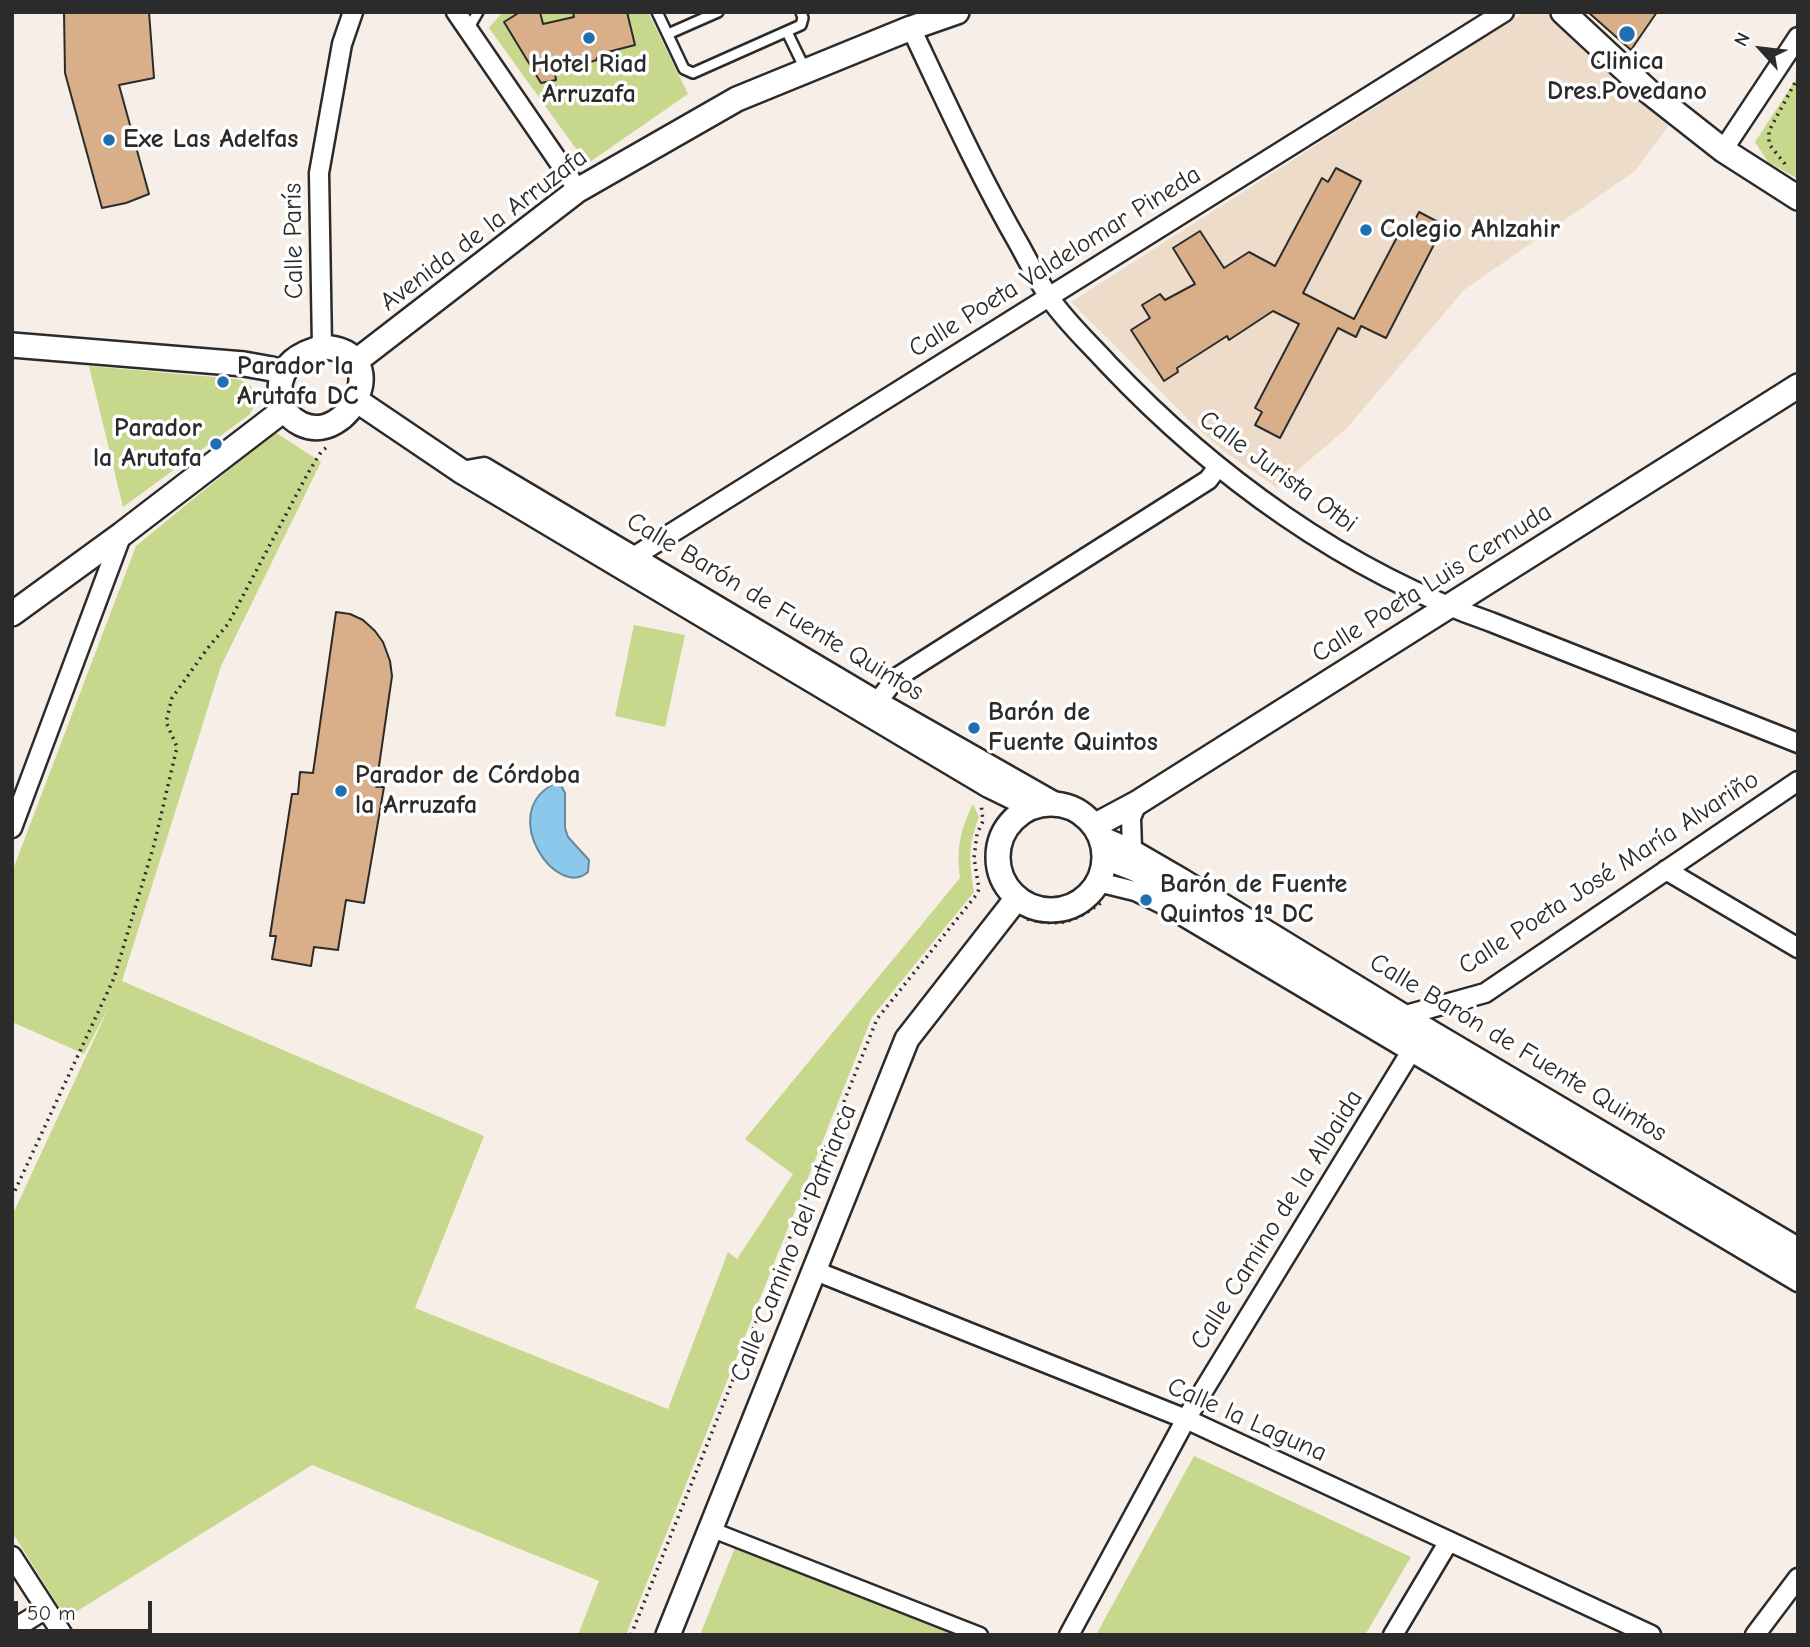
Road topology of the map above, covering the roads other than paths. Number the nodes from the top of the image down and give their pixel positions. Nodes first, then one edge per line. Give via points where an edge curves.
1 (353, 12) edge
2 (456, 12) edge
3 (478, 12) edge
4 (657, 12) edge
5 (689, 12) edge
6 (718, 12) edge
7 (801, 12) edge
8 (957, 12) edge
9 (1504, 12) edge
10 (1563, 12) edge
11 (694, 23) junction
12 (911, 28) junction
13 (468, 29) junction
14 (788, 32) junction
15 (668, 34) junction
16 (1798, 37) edge
17 (806, 71) junction
18 (1723, 150) junction
19 (578, 190) junction
20 (1798, 198) edge
21 (1049, 297) junction
22 (12, 345) edge
23 (322, 347) junction
24 (355, 362) junction
25 (283, 374) junction
26 (1798, 386) edge
27 (356, 400) junction
28 (285, 409) junction
29 (1218, 467) junction
30 (461, 471) junction
31 (122, 534) junction
32 (635, 556) junction
33 (1446, 606) junction
34 (12, 614) edge
35 (878, 701) junction
36 (1798, 743) edge
37 (1798, 781) edge
38 (990, 786) junction
39 (1138, 803) junction
40 (1059, 804) junction
41 (1033, 807) junction
42 (1007, 827) junction
43 (12, 828) edge
44 (1099, 839) junction
45 (1132, 849) junction
46 (1666, 870) junction
47 (1102, 891) junction
48 (1019, 909) junction
49 (1798, 948) edge
50 (1406, 1015) junction
51 (1410, 1053) junction
52 (1798, 1247) edge
53 (1798, 1262) edge
54 (813, 1270) junction
55 (1798, 1282) edge
56 (1186, 1419) junction
57 (710, 1530) junction
58 (1449, 1541) junction
59 (12, 1556) edge
60 (1798, 1577) edge
61 (46, 1609) junction
62 (12, 1630) edge
63 (62, 1635) edge
64 (668, 1635) edge
65 (980, 1635) edge
66 (1069, 1635) edge
67 (1393, 1635) edge
68 (1651, 1635) edge
69 (1755, 1635) edge

1 - 23 street, Calle París via 342,44 319,173
2 - 13 street
3 - 13 lane
4 - 15 lane
5 - 11 lane
6 - 11 lane
7 - 14 lane via 801,25
8 - 12 street, Avenida de la Arruzafa
9 - 21 street, Calle Poeta Valdelomar Pineda
10 - 18 street via 1648,91
11 - 15 lane
12 - 17 street, Avenida de la Arruzafa
12 - 21 street, Calle Jurista Otbi via 989,191
13 - 19 street
14 - 15 lane via 693,73 684,69
14 - 17 lane
16 - 18 street
17 - 19 street, Avenida de la Arruzafa via 737,99
18 - 20 street
19 - 24 street, Avenida de la Arruzafa
21 - 29 street, Calle Jurista Otbi via 1129,386
21 - 32 street, Calle Poeta Valdelomar Pineda
22 - 25 street via 244,364
23 - 24 street via 346,353
23 - 25 street via 304,353
24 - 27 street via 362,379
25 - 28 street via 279,397
26 - 33 street, Calle Poeta Luis Cernuda
27 - 28 street via 341,417 322,426 300,424
27 - 30 street, Calle Barón de Fuente Quintos
28 - 31 street
29 - 33 street, Calle Jurista Otbi via 1311,532
29 - 35 street via 1208,480 896,678
30 - 32 street, Calle Barón de Fuente Quintos via 484,467
30 - 38 street, Calle Barón de Fuente Quintos
31 - 34 street
31 - 43 street
32 - 35 street, Calle Barón de Fuente Quintos
33 - 36 street, Calle Jurista Otbi
33 - 39 street, Calle Poeta Luis Cernuda
35 - 40 street, Calle Barón de Fuente Quintos
37 - 46 street, Calle Poeta José María Alvariño
38 - 41 street, Calle Barón de Fuente Quintos
38 - 42 street
39 - 44 street, Calle Poeta Luis Cernuda
39 - 45 street via 1131,818
40 - 41 street
40 - 44 street via 1073,808
41 - 42 street via 1018,814
42 - 48 street via 998,860
44 - 45 street, Calle Barón de Fuente Quintos
44 - 47 street
44 - 53 street, Calle Barón de Fuente Quintos via 1137,870
45 - 50 street, Calle Barón de Fuente Quintos
46 - 49 street
46 - 50 street, Calle Poeta José María Alvariño via 1485,993
47 - 48 street via 1056,910
47 - 51 street via 1135,891 1166,906
48 - 54 street, Calle Camino del Patriarca via 906,1039
50 - 52 street, Calle Barón de Fuente Quintos
51 - 55 street
51 - 56 street, Calle Camino de la Albaida
54 - 56 street, Calle la Laguna
54 - 57 street, Calle Camino del Patriarca
56 - 58 street, Calle la Laguna
56 - 66 street, Calle Camino de la Albaida
57 - 64 street, Calle Camino del Patriarca
57 - 65 street
58 - 67 street
58 - 68 street, Calle la Laguna
59 - 61 street
60 - 69 street
61 - 62 street
61 - 63 street

